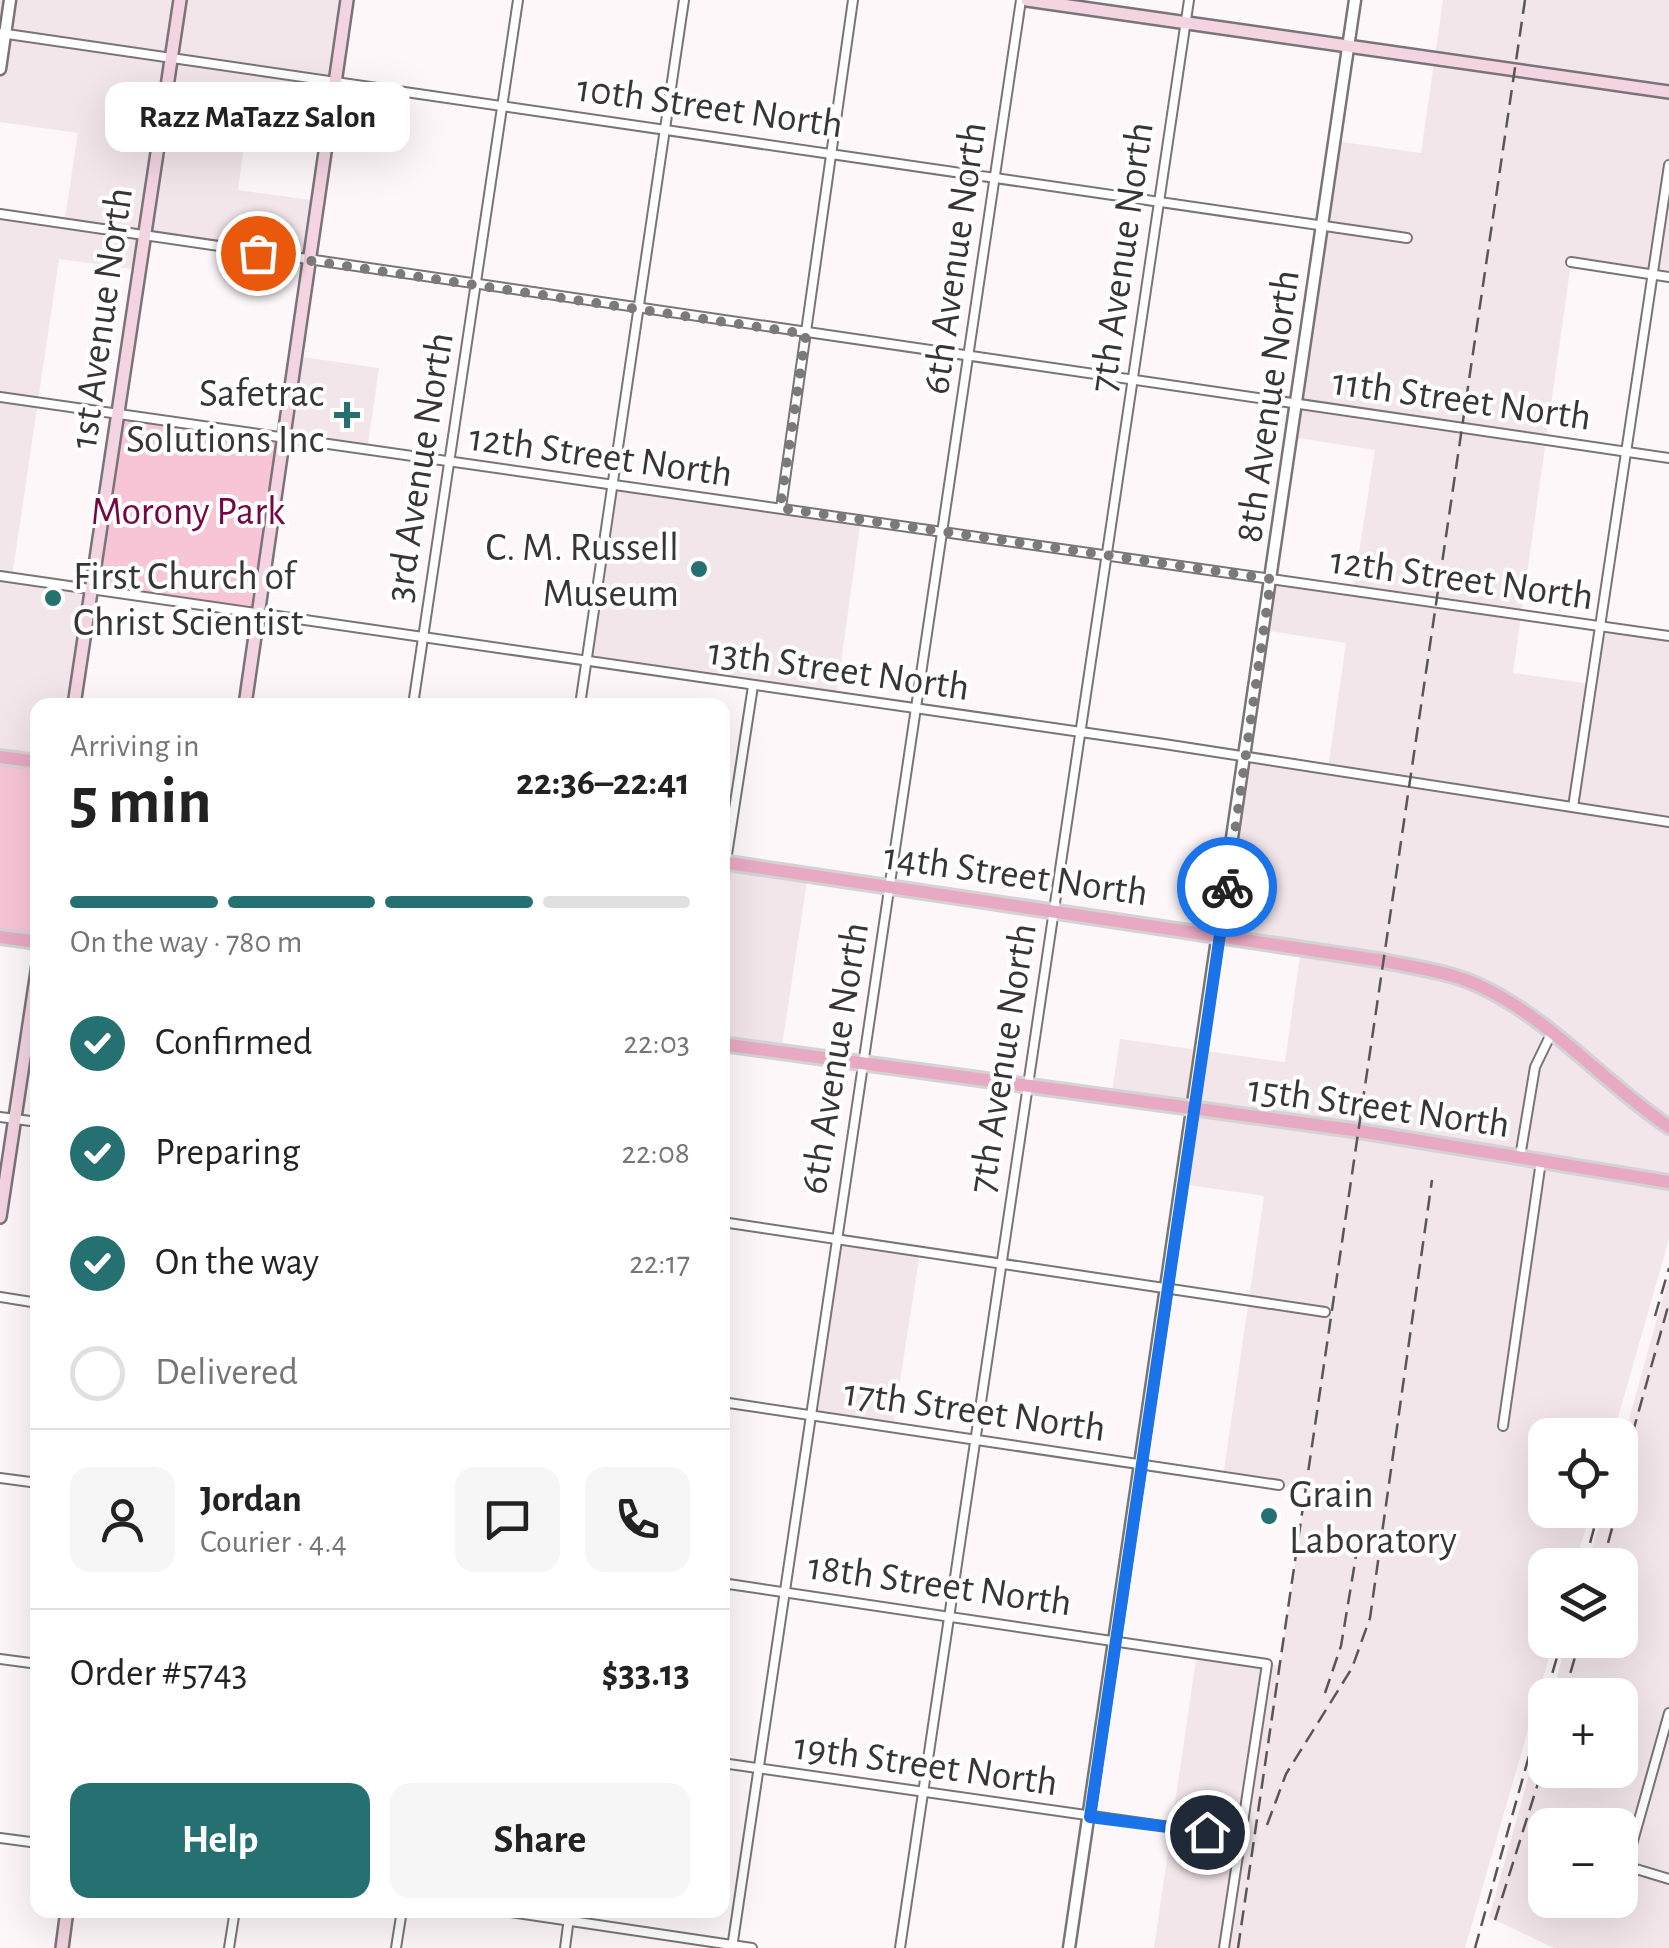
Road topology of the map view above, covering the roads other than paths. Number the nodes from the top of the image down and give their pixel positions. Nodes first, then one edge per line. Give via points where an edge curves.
1 (10, 0) edge
2 (180, 0) edge
3 (348, 0) edge
4 (518, 0) edge
5 (684, 0) edge
6 (854, 0) edge
7 (1024, 0) edge
8 (1189, 0) edge
9 (1355, 0) edge
10 (1186, 23) junction
11 (3, 33) edge
12 (1348, 48) junction
13 (170, 59) junction
14 (0, 69) edge
15 (335, 84) junction
16 (1669, 92) edge
17 (503, 107) junction
18 (666, 130) junction
19 (831, 152) junction
20 (1669, 165) edge
21 (994, 177) junction
22 (1158, 203) junction
23 (0, 214) edge
24 (1322, 226) junction
25 (144, 238) junction
26 (1407, 238) dead end
27 (309, 260) junction
28 (1571, 262) dead end
29 (1653, 274) junction
30 (1669, 276) edge
31 (476, 285) junction
32 (641, 308) junction
33 (806, 334) junction
34 (970, 357) junction
35 (1132, 380) junction
36 (0, 397) edge
37 (1298, 404) junction
38 (120, 414) junction
39 (283, 438) junction
40 (1626, 452) junction
41 (1669, 458) edge
42 (448, 464) junction
43 (614, 484) junction
44 (780, 508) junction
45 (944, 532) junction
46 (1108, 556) junction
47 (0, 576) edge
48 (1271, 579) junction
49 (91, 590) junction
50 (258, 615) junction
51 (1600, 628) junction
52 (1669, 636) edge
53 (423, 640) junction
54 (587, 661) junction
55 (752, 686) junction
56 (75, 698) edge
57 (246, 698) edge
58 (414, 698) edge
59 (581, 698) edge
60 (918, 710) junction
61 (1081, 732) junction
62 (1246, 756) junction
63 (0, 757) edge
64 (30, 761) edge
65 (1573, 807) junction
66 (1669, 822) edge
67 (730, 824) edge
68 (730, 863) edge
69 (890, 888) junction
70 (1054, 911) junction
71 (1220, 936) junction
72 (0, 937) edge
73 (30, 941) edge
74 (30, 1016) edge
75 (1552, 1032) junction
76 (730, 1045) edge
77 (863, 1064) junction
78 (1027, 1087) junction
79 (1193, 1111) junction
80 (0, 1117) edge
81 (14, 1119) junction
82 (30, 1121) edge
83 (1669, 1128) edge
84 (1520, 1158) junction
85 (1541, 1162) junction
86 (1669, 1182) edge
87 (0, 1217) edge
88 (730, 1223) edge
89 (836, 1239) junction
90 (1001, 1264) junction
91 (1167, 1288) junction
92 (0, 1298) edge
93 (30, 1302) edge
94 (1325, 1312) dead end
95 (730, 1403) edge
96 (810, 1415) junction
97 (1503, 1426) dead end
98 (975, 1440) junction
99 (1141, 1463) junction
100 (0, 1478) edge
101 (30, 1482) edge
102 (1278, 1485) dead end
103 (730, 1584) edge
104 (785, 1592) junction
105 (950, 1615) junction
106 (1114, 1639) junction
107 (0, 1658) edge
108 (30, 1663) edge
109 (1669, 1713) edge
110 (730, 1764) edge
111 (759, 1769) junction
112 (924, 1792) junction
113 (1090, 1817) junction
114 (1240, 1837) junction
115 (0, 1838) edge
116 (30, 1843) edge
117 (1669, 1879) edge
118 (67, 1918) edge
119 (233, 1918) edge
120 (401, 1918) edge
121 (569, 1918) edge
122 (586, 1918) edge
123 (732, 1946) edge
124 (62, 1948) edge
125 (229, 1948) edge
126 (396, 1948) edge
127 (564, 1948) edge
128 (752, 1948) edge
129 (900, 1948) edge
130 (1069, 1948) edge
131 (1224, 1948) edge

1 - 11 street
2 - 13 main road, 1st Avenue North
3 - 15 main road
4 - 17 street, 3rd Avenue North
5 - 18 street
6 - 19 street
7 - 10 main road
7 - 21 street, 6th Avenue North
8 - 10 street, 7th Avenue North
9 - 12 street, 8th Avenue North
10 - 12 main road
10 - 22 street, 7th Avenue North
11 - 13 street, 10th Street North
11 - 14 street
12 - 16 main road
12 - 24 street, 8th Avenue North
13 - 15 street, 10th Street North
13 - 25 main road, 1st Avenue North
15 - 17 street, 10th Street North
15 - 27 main road
17 - 18 street, 10th Street North
17 - 31 street, 3rd Avenue North
18 - 19 street, 10th Street North
18 - 32 street
19 - 21 street, 10th Street North
19 - 33 street
20 - 29 street
21 - 22 street, 10th Street North
21 - 34 street, 6th Avenue North
22 - 24 street, 10th Street North
22 - 35 street, 7th Avenue North
23 - 25 street, 11th Street North
24 - 26 street, 10th Street North
24 - 37 street, 8th Avenue North
25 - 27 street, 11th Street North
25 - 38 main road, 1st Avenue North
27 - 31 street, 11th Street North
27 - 39 main road
28 - 29 street
29 - 30 street
29 - 40 street
31 - 32 street, 11th Street North
31 - 42 street, 3rd Avenue North
32 - 33 street, 11th Street North
32 - 43 street
33 - 34 street, 11th Street North
33 - 44 street
34 - 35 street, 11th Street North
34 - 45 street, 6th Avenue North
35 - 37 street, 11th Street North
35 - 46 street, 7th Avenue North
36 - 38 street, 12th Street North
37 - 40 street, 11th Street North
37 - 48 street, 8th Avenue North
38 - 39 street, 12th Street North
38 - 49 main road, 1st Avenue North
39 - 42 street, 12th Street North
39 - 50 main road
40 - 41 street, 11th Street North
40 - 51 street
42 - 43 street, 12th Street North
42 - 53 street, 3rd Avenue North
43 - 44 street, 12th Street North
43 - 54 street
44 - 45 street, 12th Street North
45 - 46 street, 12th Street North
45 - 60 street, 6th Avenue North
46 - 48 street, 12th Street North
46 - 61 street, 7th Avenue North
47 - 49 street, 13th Street North
48 - 51 street, 12th Street North
48 - 62 street, 8th Avenue North
49 - 50 street, 13th Street North
49 - 56 main road, 1st Avenue North
50 - 53 street, 13th Street North
50 - 57 main road
51 - 52 street, 12th Street North
51 - 65 street
53 - 54 street, 13th Street North
53 - 58 street, 3rd Avenue North
54 - 55 street, 13th Street North
54 - 59 street
55 - 60 street, 13th Street North
55 - 67 street
60 - 61 street, 13th Street North
60 - 69 street, 6th Avenue North
61 - 62 street, 13th Street North
61 - 70 street, 7th Avenue North
62 - 65 street, 13th Street North
62 - 71 street, 8th Avenue North
63 - 64 main road
65 - 66 street, 13th Street North
68 - 69 main road, 14th Street North
69 - 70 main road, 14th Street North
69 - 77 street, 6th Avenue North
70 - 71 main road, 14th Street North
70 - 78 street, 7th Avenue North
71 - 75 main road, 14th Street North via 1451,976 1481,986
71 - 79 street, 8th Avenue North
72 - 73 main road
74 - 81 main road
75 - 83 main road, 14th Street North
75 - 84 street via 1535,1067
76 - 77 main road, 15th Street North
77 - 78 main road, 15th Street North
77 - 89 street, 6th Avenue North
78 - 79 main road, 15th Street North
78 - 90 street, 7th Avenue North
79 - 84 main road, 15th Street North
79 - 91 street, 8th Avenue North
80 - 81 street
81 - 82 street
81 - 87 main road
84 - 85 main road, 15th Street North
85 - 86 main road, 15th Street North
85 - 97 street
88 - 89 street
89 - 90 street
89 - 96 street, 6th Avenue North
90 - 91 street
90 - 98 street, 7th Avenue North
91 - 94 street
91 - 99 street, 8th Avenue North
92 - 93 street
95 - 96 street, 17th Street North
96 - 98 street, 17th Street North
96 - 104 street, 6th Avenue North
98 - 99 street, 17th Street North
98 - 105 street, 7th Avenue North
99 - 102 street, 17th Street North
99 - 106 street, 8th Avenue North
100 - 101 street
103 - 104 street, 18th Street North
104 - 105 street, 18th Street North
104 - 111 street, 6th Avenue North
105 - 106 street, 18th Street North
105 - 112 street, 7th Avenue North
106 - 113 street, 8th Avenue North
106 - 114 street, 18th Street North via 1267,1664
107 - 108 street
109 - 117 street via 1626,1866
110 - 111 street, 19th Street North
111 - 112 street, 19th Street North
111 - 123 street, 6th Avenue North
112 - 113 street, 19th Street North
112 - 129 street, 7th Avenue North
113 - 114 street, 19th Street North
113 - 130 street, 8th Avenue North
114 - 131 street
115 - 116 street
118 - 124 main road
119 - 125 street
120 - 126 street
121 - 127 street
122 - 123 street
123 - 128 street

